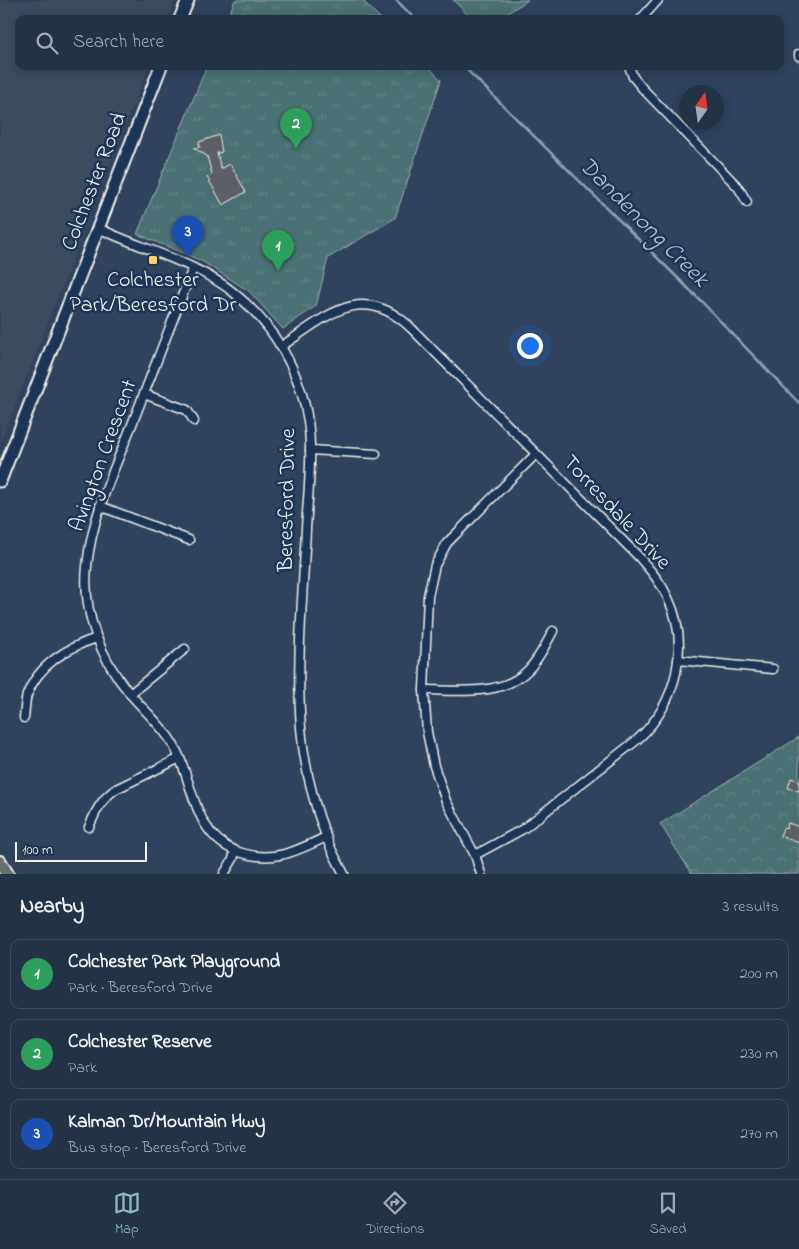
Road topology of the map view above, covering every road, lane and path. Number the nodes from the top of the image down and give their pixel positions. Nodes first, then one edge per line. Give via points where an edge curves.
1 (188, 0) edge
2 (658, 0) edge
3 (182, 15) edge
4 (645, 15) edge
5 (160, 70) edge
6 (630, 70) edge
7 (747, 202) dead end
8 (98, 228) junction
9 (193, 268) junction
10 (282, 346) junction
11 (144, 394) junction
12 (194, 421) dead end
13 (310, 450) junction
14 (376, 454) dead end
15 (536, 454) junction
16 (0, 481) edge
17 (100, 506) junction
18 (189, 540) dead end
19 (553, 631) dead end
20 (97, 638) junction
21 (185, 649) dead end
22 (678, 660) junction
23 (773, 669) dead end
24 (424, 690) junction
25 (130, 694) junction
26 (24, 718) dead end
27 (180, 758) junction
28 (89, 827) dead end
29 (326, 837) junction
30 (235, 850) junction
31 (475, 855) junction
32 (0, 862) edge
33 (7, 874) edge
34 (224, 874) edge
35 (344, 874) edge
36 (481, 874) edge

1 - 3 main road
2 - 4 street
5 - 8 main road, Colchester Road
6 - 7 street via 643,89 738,187
8 - 9 street, Beresford Drive
8 - 16 main road, Colchester Road
9 - 10 street, Beresford Drive via 207,274 244,301
9 - 11 street, Avington Crescent
10 - 13 street, Beresford Drive via 301,392
10 - 15 street, Torresdale Drive via 338,310 362,305 382,308 407,324
11 - 12 street via 187,410
11 - 17 street, Avington Crescent
13 - 14 street
13 - 29 street, Beresford Drive via 299,679 301,729 307,769
15 - 22 street, Torresdale Drive via 639,557 658,581 674,613 679,642
15 - 24 street via 448,543 435,565 428,596
17 - 18 street
17 - 20 street, Avington Crescent via 86,568 90,618
19 - 24 street via 537,660 516,680 480,690
20 - 25 street, Avington Crescent via 105,658
20 - 26 street via 67,650 32,682 26,697
21 - 25 street
22 - 23 street
22 - 31 street, Torresdale Drive via 671,690 646,732 522,829
24 - 31 street via 427,732 434,766 446,801
25 - 27 street, Avington Crescent via 170,740
27 - 28 street via 106,795
27 - 30 street, Avington Crescent via 204,823 224,844
29 - 30 street, Avington Crescent via 290,854 256,856
29 - 35 street, Beresford Drive
30 - 34 street
31 - 36 street
32 - 33 main road

